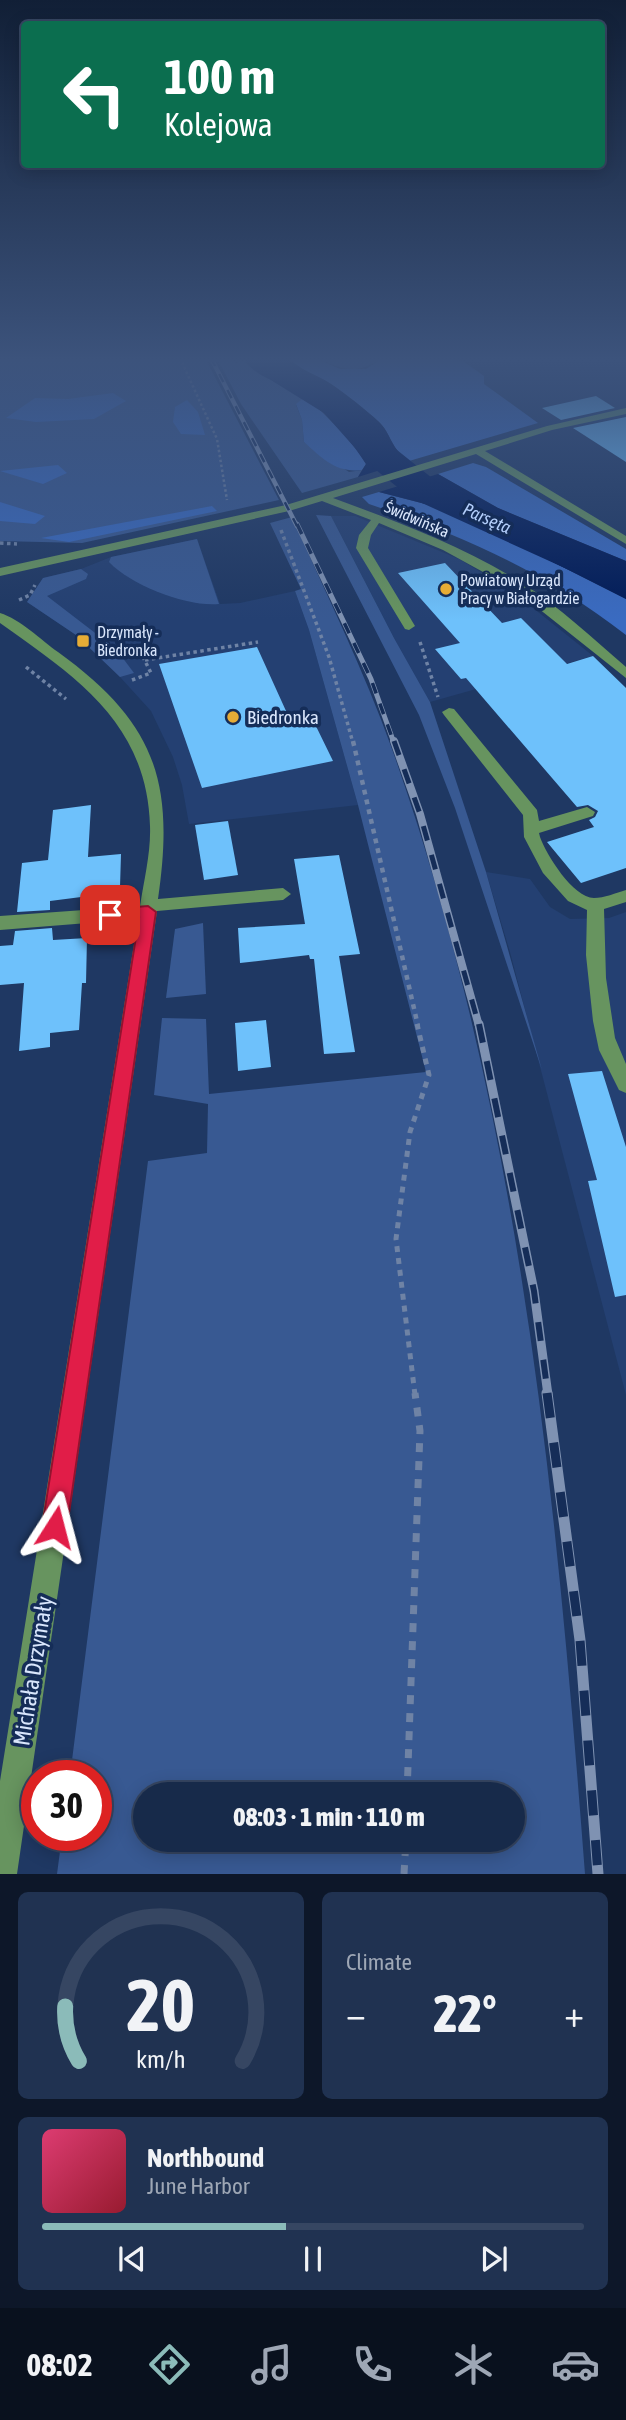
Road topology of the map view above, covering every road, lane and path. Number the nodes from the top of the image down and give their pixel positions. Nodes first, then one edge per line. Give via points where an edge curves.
1 (218, 445) edge
2 (491, 445) edge
3 (476, 450) junction
4 (323, 498) junction
5 (277, 519) dead end
6 (377, 519) junction
7 (235, 520) junction
8 (626, 541) edge
9 (0, 572) edge
10 (0, 617) edge
11 (409, 626) joint
12 (258, 642) dead end
13 (141, 653) dead end
14 (145, 660) junction
15 (20, 662) dead end
16 (626, 674) edge
17 (132, 680) dead end
18 (73, 704) dead end
19 (449, 712) joint
20 (587, 812) dead end
21 (531, 830) junction
22 (283, 894) dead end
23 (626, 896) edge
24 (596, 905) junction
25 (148, 908) junction
26 (0, 923) edge
27 (626, 1084) edge
28 (407, 1782) edge
29 (405, 1852) edge
30 (2, 1874) edge
31 (404, 1874) edge

1 - 7 path via 225,496
2 - 3 street
3 - 4 street
3 - 8 street
4 - 6 street, Świdwińska
4 - 7 street
5 - 28 path via 329,657 356,754 429,1075 410,1132 396,1239 420,1431
6 - 11 street via 362,548
6 - 16 street, Świdwińska via 465,557 519,587
7 - 9 street
10 - 25 street, Michała Drzymały via 103,695 136,740 152,778 158,817
11 - 19 path via 423,646 433,686
12 - 14 path
13 - 14 path
14 - 17 path via 151,673
15 - 18 path
19 - 21 street via 531,814
20 - 21 street
21 - 24 street via 534,849 570,892 581,902
22 - 25 street
23 - 24 street
24 - 27 street via 592,918 608,1048
25 - 26 street
25 - 30 street, Michała Drzymały
29 - 31 path

